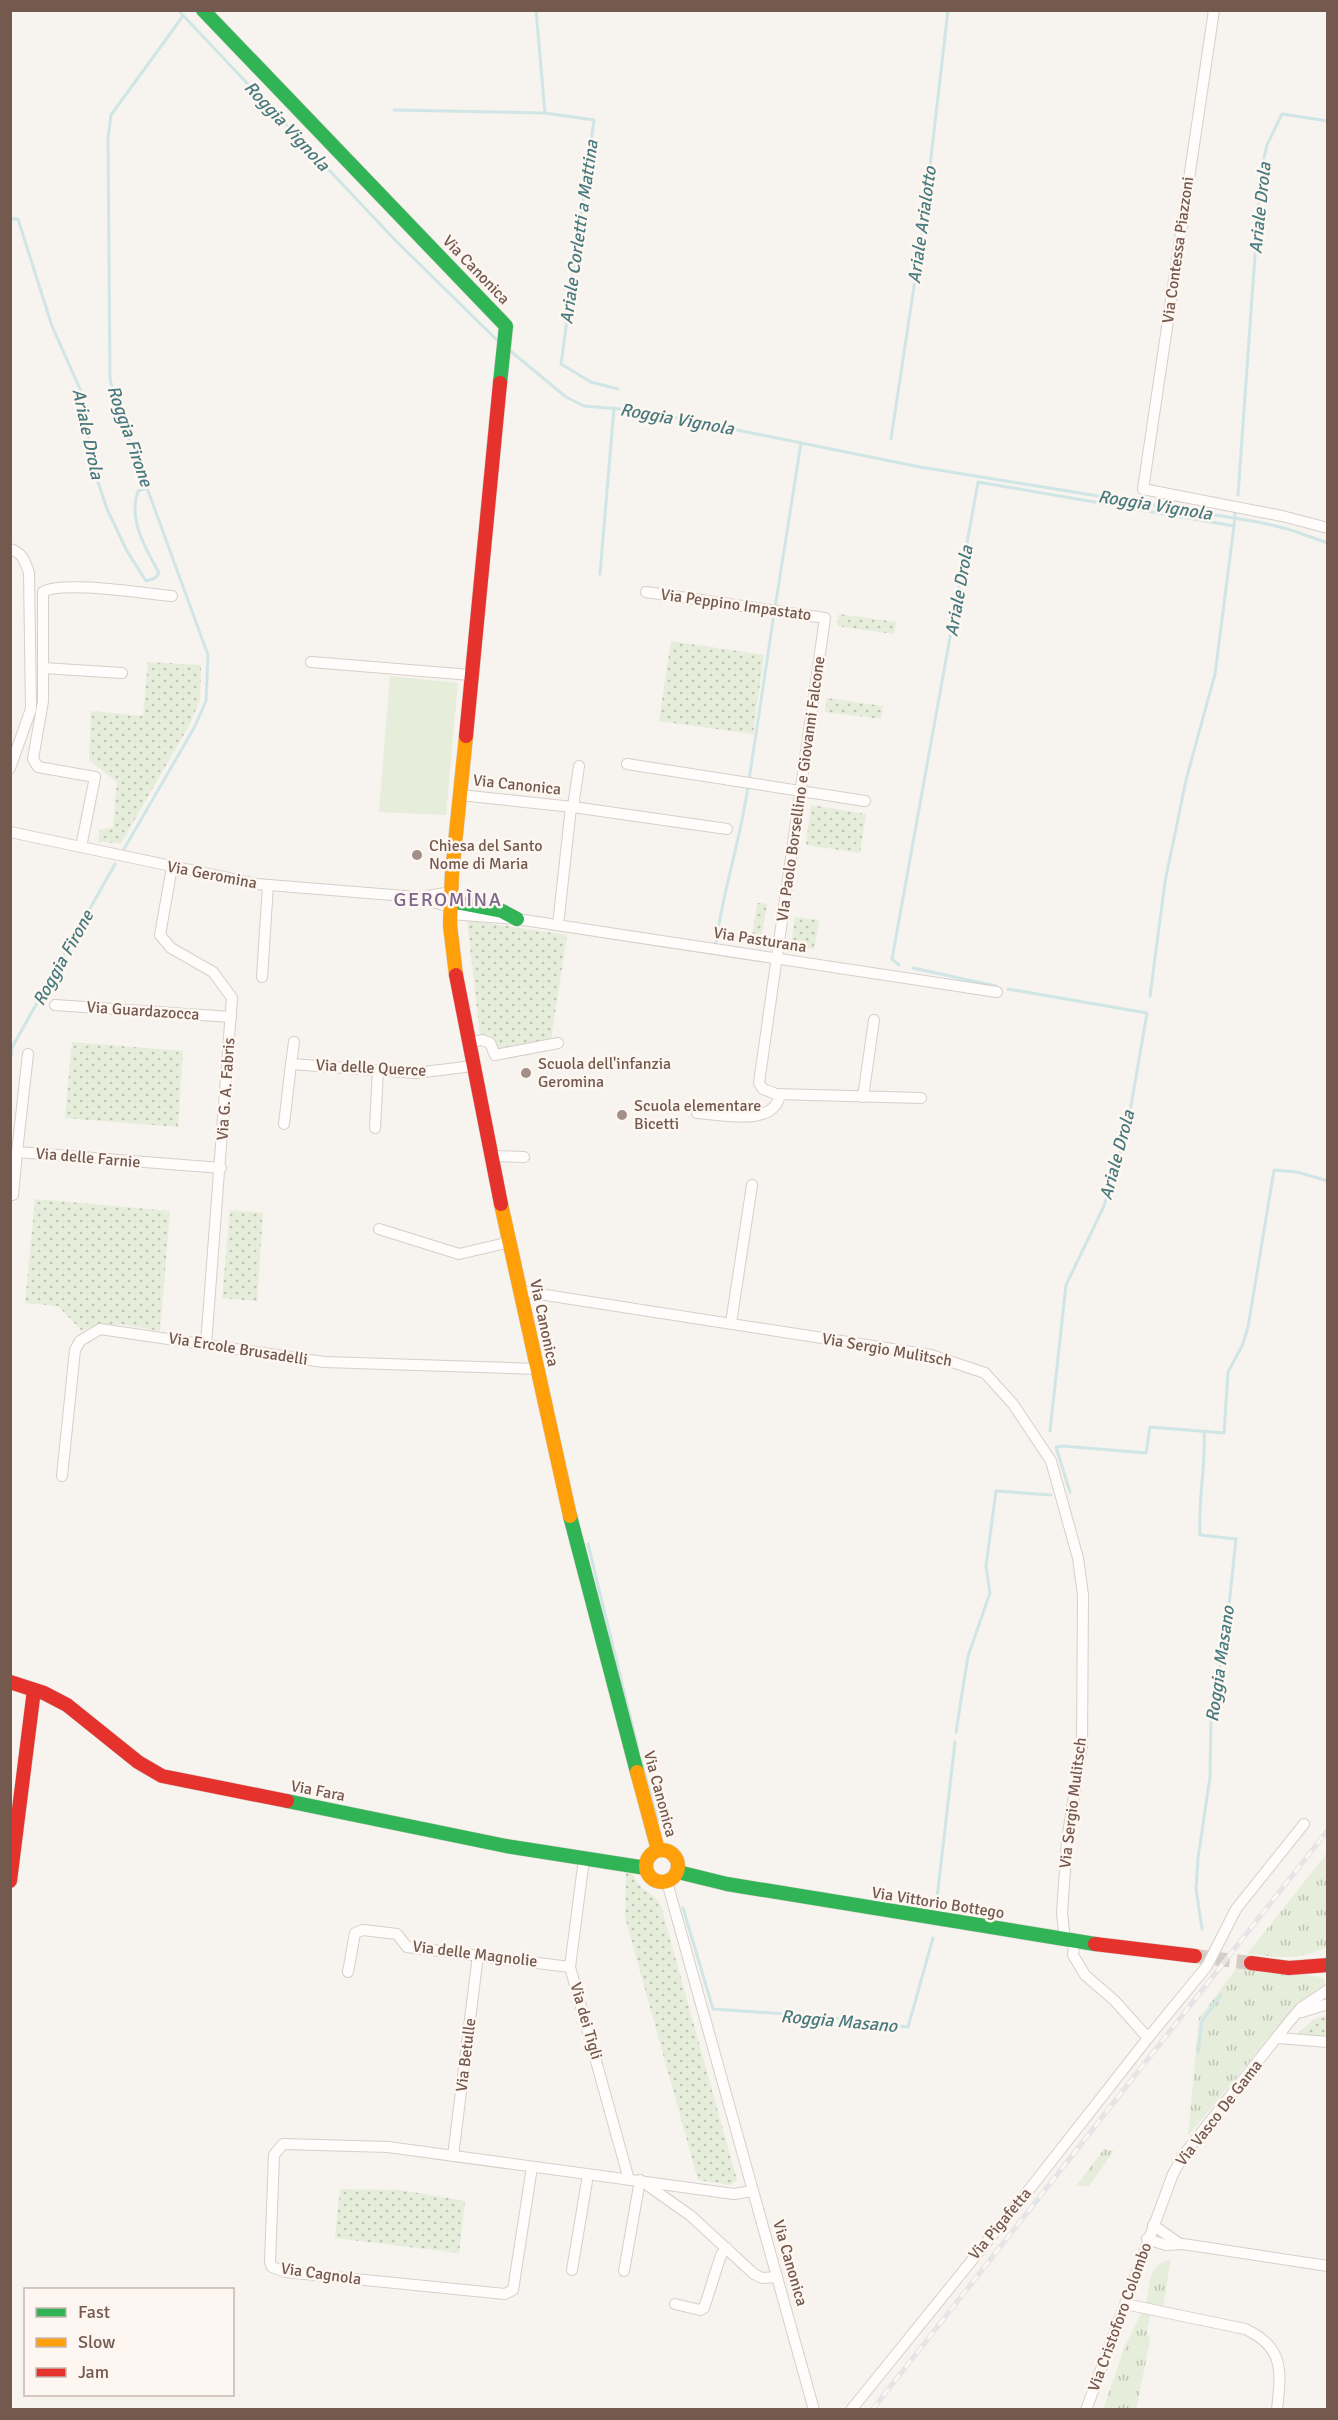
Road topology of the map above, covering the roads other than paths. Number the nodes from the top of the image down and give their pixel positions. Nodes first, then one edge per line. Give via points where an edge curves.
1 (203, 10) edge
2 (1214, 10) edge
3 (1328, 528) edge
4 (10, 549) edge
5 (646, 592) dead end
6 (172, 596) dead end
7 (825, 618) joint
8 (311, 662) dead end
9 (43, 668) junction
10 (122, 672) dead end
11 (471, 675) junction
12 (627, 764) dead end
13 (579, 766) dead end
14 (10, 768) edge
15 (800, 792) junction
16 (460, 795) junction
17 (865, 801) dead end
18 (572, 807) junction
19 (727, 829) dead end
20 (10, 831) edge
21 (81, 847) junction
22 (172, 867) junction
23 (267, 885) junction
24 (451, 903) junction
25 (517, 919) joint
26 (558, 925) junction
27 (777, 960) junction
28 (261, 978) dead end
29 (997, 992) dead end
30 (55, 1005) dead end
31 (231, 1017) junction
32 (874, 1020) dead end
33 (294, 1042) dead end
34 (468, 1043) junction
35 (558, 1043) dead end
36 (28, 1054) dead end
37 (291, 1064) junction
38 (473, 1066) junction
39 (378, 1070) junction
40 (780, 1094) junction
41 (863, 1097) junction
42 (921, 1098) dead end
43 (697, 1113) dead end
44 (284, 1124) dead end
45 (375, 1128) dead end
46 (17, 1152) junction
47 (491, 1156) junction
48 (524, 1157) dead end
49 (221, 1168) junction
50 (752, 1185) dead end
51 (13, 1195) dead end
52 (379, 1229) dead end
53 (510, 1242) junction
54 (520, 1291) junction
55 (731, 1323) junction
56 (206, 1345) junction
57 (537, 1368) junction
58 (62, 1476) dead end
59 (10, 1682) edge
60 (34, 1690) junction
61 (1304, 1824) dead end
62 (658, 1850) junction
63 (584, 1859) junction
64 (646, 1868) junction
65 (678, 1872) junction
66 (10, 1881) edge
67 (667, 1882) junction
68 (1070, 1941) junction
69 (477, 1955) junction
70 (1195, 1956) tunnel mouth
71 (1251, 1963) tunnel mouth
72 (1328, 1965) edge
73 (570, 1967) junction
74 (1312, 1968) junction
75 (348, 1972) dead end
76 (1328, 1974) edge
77 (1328, 1990) edge
78 (1328, 2004) edge
79 (1298, 2013) junction
80 (1148, 2038) junction
81 (1278, 2038) junction
82 (1328, 2042) edge
83 (453, 2156) junction
84 (532, 2167) junction
85 (588, 2175) junction
86 (634, 2180) junction
87 (698, 2189) junction
88 (752, 2191) junction
89 (680, 2208) junction
90 (1153, 2225) junction
91 (1147, 2240) junction
92 (1180, 2244) junction
93 (727, 2248) junction
94 (1328, 2266) edge
95 (572, 2270) dead end
96 (624, 2271) dead end
97 (777, 2277) junction
98 (675, 2304) dead end
99 (1125, 2304) junction
100 (814, 2409) edge
101 (851, 2409) edge
102 (1086, 2409) edge
103 (1276, 2409) edge

1 - 11 street, Via Canonica via 506,326
2 - 3 street, Via Contessa Piazzoni via 1143,489
4 - 14 street via 24,558 29,573 32,673 31,709
5 - 7 street, Via Peppino Impastato
6 - 9 street via 72,586 47,590 42,597
7 - 15 street, VIa Paolo Borsellino e Giovanni Falcone
8 - 11 street
9 - 10 street
9 - 21 street via 42,715 33,759 38,766 95,777
11 - 16 street, Via Canonica
12 - 15 street
13 - 18 street
15 - 17 street
15 - 27 street, VIa Paolo Borsellino e Giovanni Falcone
16 - 18 street, Via Canonica
16 - 24 street, Via Canonica
18 - 19 street, Via Canonica
18 - 26 street
20 - 21 street, Via Geromina
21 - 22 street, Via Geromina
22 - 23 street, Via Geromina
22 - 31 street, Via G. A. Fabris via 160,935 171,948 213,972 232,998
23 - 24 street, Via Geromina
23 - 28 street
24 - 25 street, Via Pasturana via 502,911
24 - 34 street, Via Canonica via 457,983
25 - 26 street, Via Pasturana
26 - 27 street, Via Pasturana
27 - 29 street, Via Pasturana
27 - 40 street, VIa Paolo Borsellino e Giovanni Falcone via 759,1076 763,1089
30 - 31 street, Via Guardazocca
31 - 49 street, Via G. A. Fabris
32 - 41 street
33 - 37 street, Via delle Querce
34 - 35 street via 490,1042 495,1055
34 - 38 street, Via Canonica
36 - 46 street, Via delle Farnie
37 - 39 street, Via delle Querce
37 - 44 street
38 - 39 street, Via delle Querce via 416,1073
38 - 47 street, Via Canonica
39 - 45 street
40 - 41 street
40 - 43 street via 777,1106 765,1114
41 - 42 street
46 - 49 street, Via delle Farnie
46 - 51 street
47 - 48 street
47 - 53 street, Via Canonica
49 - 56 street, Via G. A. Fabris
50 - 55 street
52 - 53 street via 459,1254
53 - 54 street, Via Canonica
54 - 55 street, Via Sergio Mulitsch
54 - 57 street, Via Canonica
55 - 68 street, Via Sergio Mulitsch via 931,1355 985,1373 1013,1404 1051,1461 1078,1558 1083,1595 1082,1746 1067,1840 1062,1913
56 - 57 street, Via Ercole Brusadelli via 324,1362
56 - 58 street, Via Ercole Brusadelli via 106,1330 89,1333 80,1341 72,1360
57 - 62 street, Via Canonica via 576,1545
59 - 60 street, Via Fara
60 - 63 street, Via Fara via 75,1710 135,1763 162,1776
60 - 66 street
61 - 80 street, Via Pigafetta via 1236,1909 1207,1966
62 - 64 street via 648,1859
62 - 65 street via 676,1857
63 - 64 street, Via Fara
63 - 73 street, Via dei Tigli
64 - 67 street via 656,1881
65 - 67 street
65 - 68 street, Via Vittorio Bottego via 727,1884
67 - 88 street, Via Canonica
68 - 70 street, Via Vittorio Bottego
68 - 80 street via 1085,1975
69 - 73 street, Via delle Magnolie
69 - 75 street, Via delle Magnolie via 407,1947 397,1934 357,1930
69 - 83 street, Via Betulle
71 - 74 street via 1281,1969
72 - 74 street
73 - 86 street, Via dei Tigli
74 - 76 street
77 - 79 street, Via Vasco De Gama
78 - 79 street
79 - 81 street, Via Vasco De Gama
80 - 101 street, Via Pigafetta
81 - 82 street
81 - 90 street, Via Vasco De Gama via 1185,2154
83 - 84 street, Via Cagnola
83 - 84 street, Via Cagnola via 388,2147 279,2146 274,2155 269,2243 272,2266 285,2272 500,2295 513,2290
84 - 85 street, Via Cagnola
85 - 86 street, Via Cagnola
85 - 95 street
86 - 87 street, Via Cagnola
86 - 89 street
86 - 96 street
87 - 88 street, Via Cagnola via 739,2194
87 - 89 street via 685,2191
88 - 97 street, Via Canonica
89 - 93 street
90 - 91 street, Via Cristoforo Colombo
90 - 92 street
91 - 92 street
91 - 99 street, Via Cristoforo Colombo
92 - 94 street
93 - 97 street via 754,2274
93 - 98 street via 721,2255 704,2308
97 - 100 street, Via Canonica
99 - 102 street, Via Cristoforo Colombo
99 - 103 street via 1258,2335 1268,2344 1280,2369

